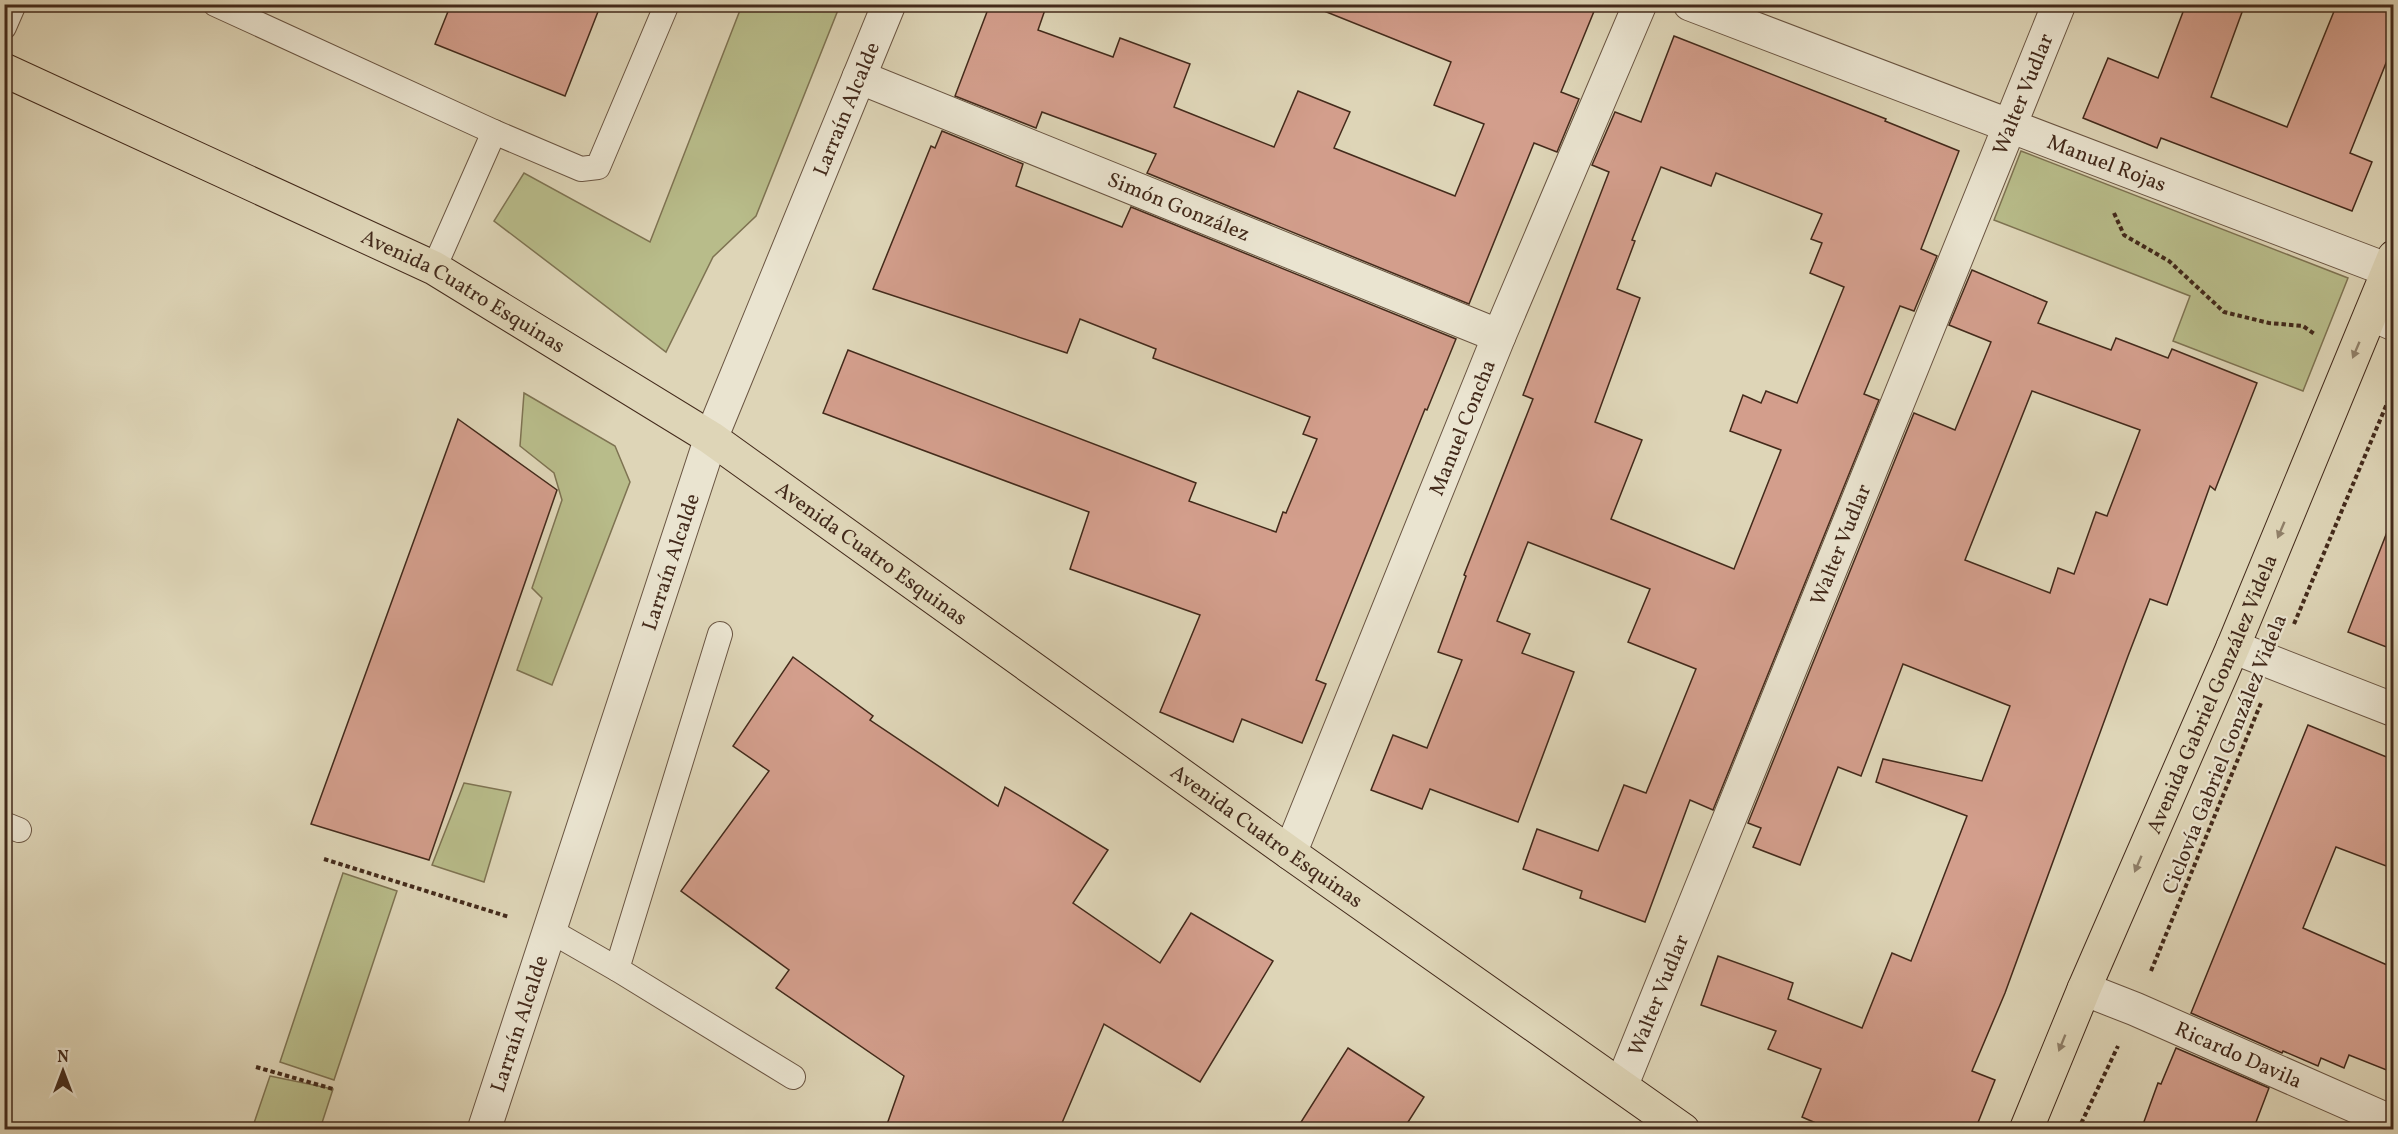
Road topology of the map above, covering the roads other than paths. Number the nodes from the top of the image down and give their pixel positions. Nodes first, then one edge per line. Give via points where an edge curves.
1 (14, 4) edge
2 (215, 4) edge
3 (667, 4) edge
4 (889, 4) edge
5 (1640, 4) edge
6 (1690, 4) edge
7 (2059, 4) edge
8 (4, 27) edge
9 (4, 70) edge
10 (858, 77) junction
11 (2010, 128) junction
12 (494, 132) junction
13 (2391, 264) edge
14 (434, 268) junction
15 (2382, 319) edge
16 (1500, 336) junction
17 (711, 438) junction
18 (720, 634) dead end
19 (2233, 647) junction
20 (2394, 710) edge
21 (1290, 853) junction
22 (549, 930) junction
23 (617, 969) junction
24 (2084, 989) junction
25 (793, 1077) dead end
26 (1622, 1084) junction
27 (2394, 1123) edge
28 (484, 1130) edge
29 (1683, 1130) edge
30 (2026, 1130) edge

1 - 8 lane
2 - 12 lane
3 - 12 lane via 598,167 581,169
4 - 10 street, Larraín Alcalde
5 - 16 street, Manuel Concha
6 - 11 street, Manuel Rojas
7 - 11 street, Walter Vudlar
9 - 14 main road, Avenida Cuatro Esquinas
10 - 16 street, Simón González
10 - 17 street, Larraín Alcalde
11 - 13 street, Manuel Rojas
11 - 26 street, Walter Vudlar
12 - 14 lane
13 - 15 main road, Avenida Gabriel González Videla
14 - 17 main road, Avenida Cuatro Esquinas
15 -> 19 main road, Avenida Gabriel González Videla via 2352,358
16 - 21 street, Manuel Concha
17 - 21 main road, Avenida Cuatro Esquinas
17 - 22 street, Larraín Alcalde
18 - 23 lane
19 - 20 street
19 -> 24 main road, Avenida Gabriel González Videla
21 - 26 main road, Avenida Cuatro Esquinas
22 - 23 lane
22 - 28 street, Larraín Alcalde
23 - 25 lane
24 - 27 street, Ricardo Davila
24 -> 30 main road, Avenida Gabriel González Videla
26 - 29 main road, Avenida Cuatro Esquinas

